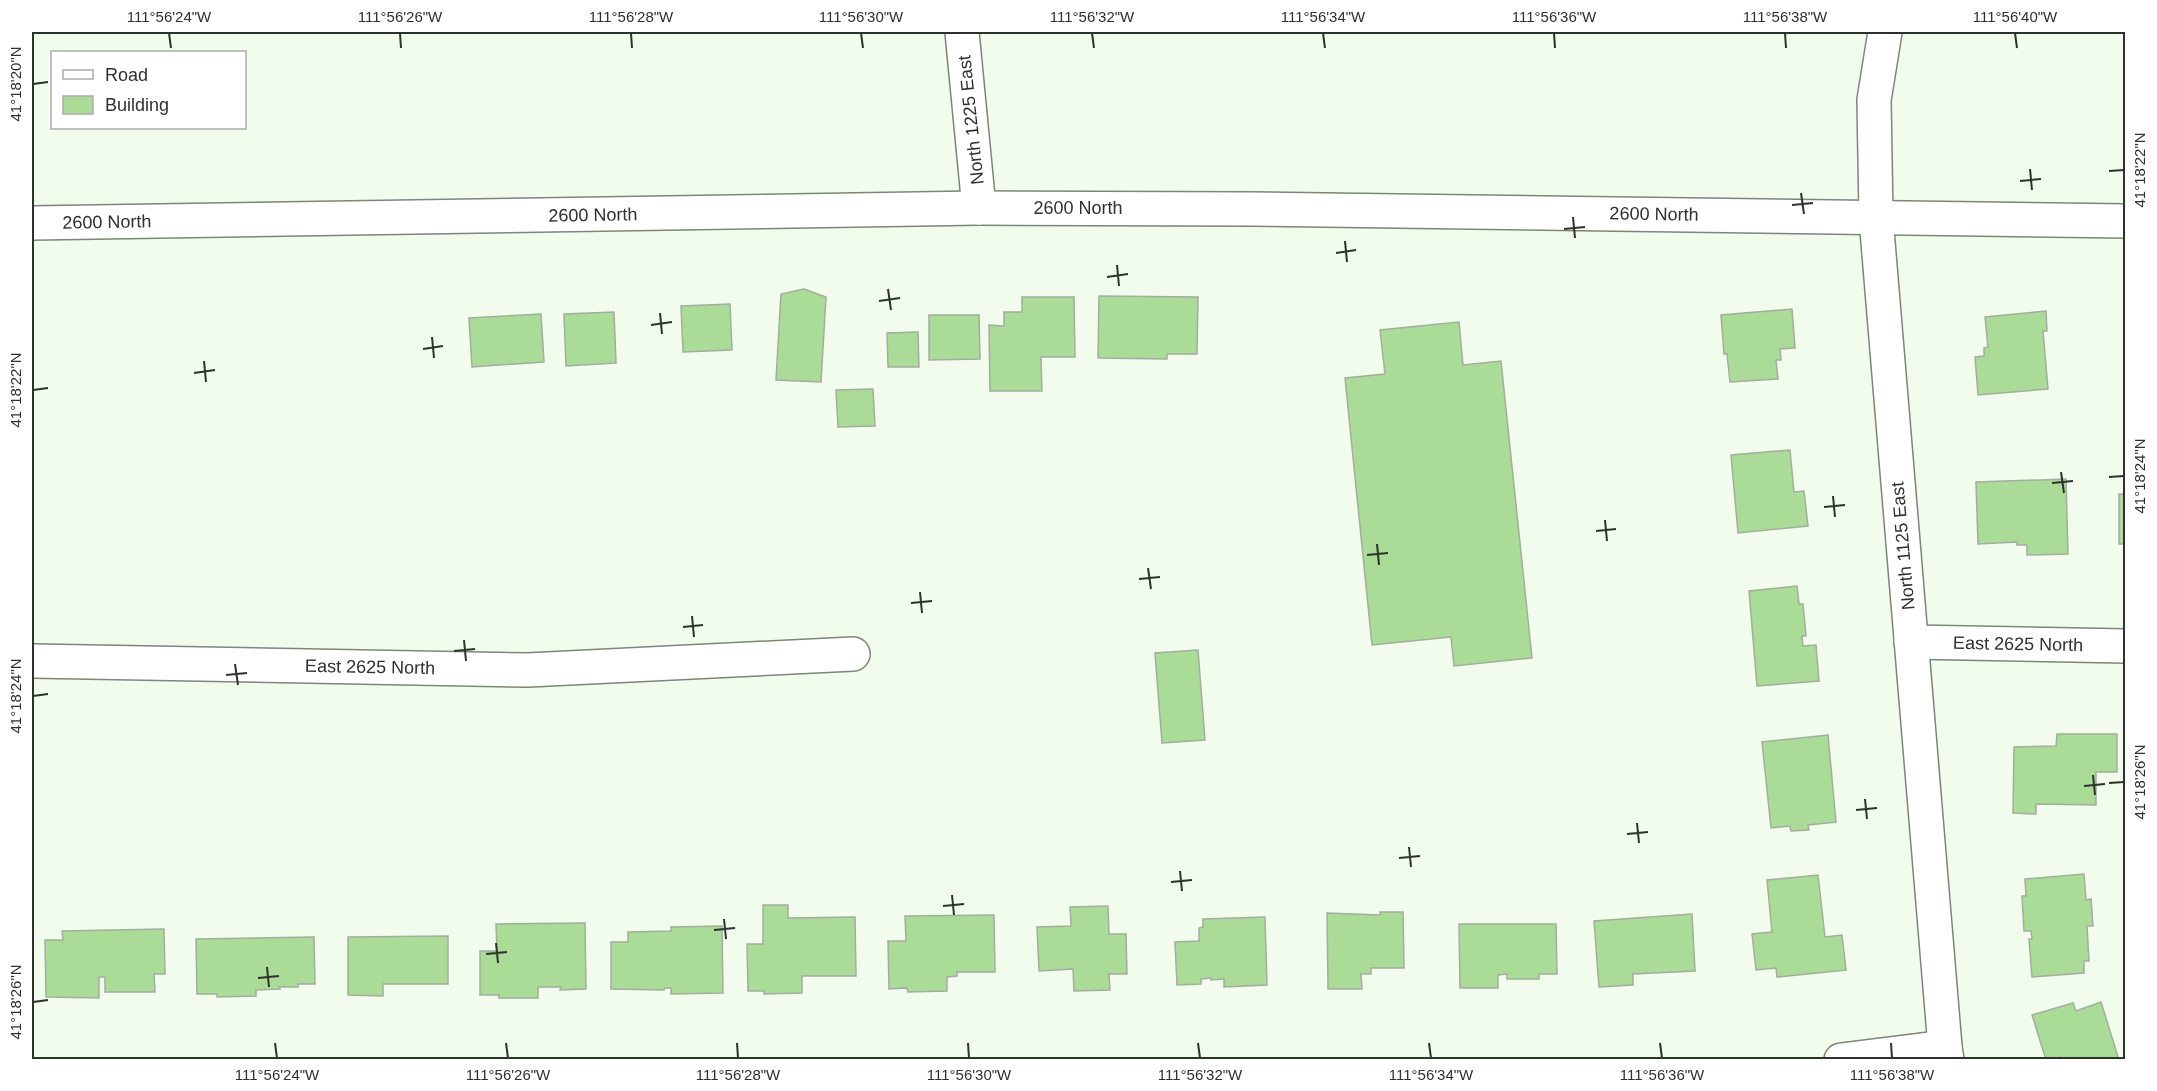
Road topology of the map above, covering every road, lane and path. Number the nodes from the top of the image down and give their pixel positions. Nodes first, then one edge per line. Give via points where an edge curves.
1 (962, 32) edge
2 (1884, 32) edge
3 (979, 208) junction
4 (1876, 218) junction
5 (2126, 221) edge
6 (32, 223) edge
7 (1911, 642) junction
8 (2126, 646) edge
9 (853, 654) dead end
10 (32, 661) edge
11 (1946, 1053) edge
12 (1841, 1059) edge

1 - 3 street, North 1225 East
2 - 4 street, North 1125 East via 1874,100
3 - 4 street, 2600 North
3 - 6 street, 2600 North
4 - 5 street, 2600 North
4 - 7 street, North 1125 East
7 - 8 street, East 2625 North
7 - 11 street, North 1125 East
9 - 10 street, East 2625 North via 528,670
11 - 12 street

